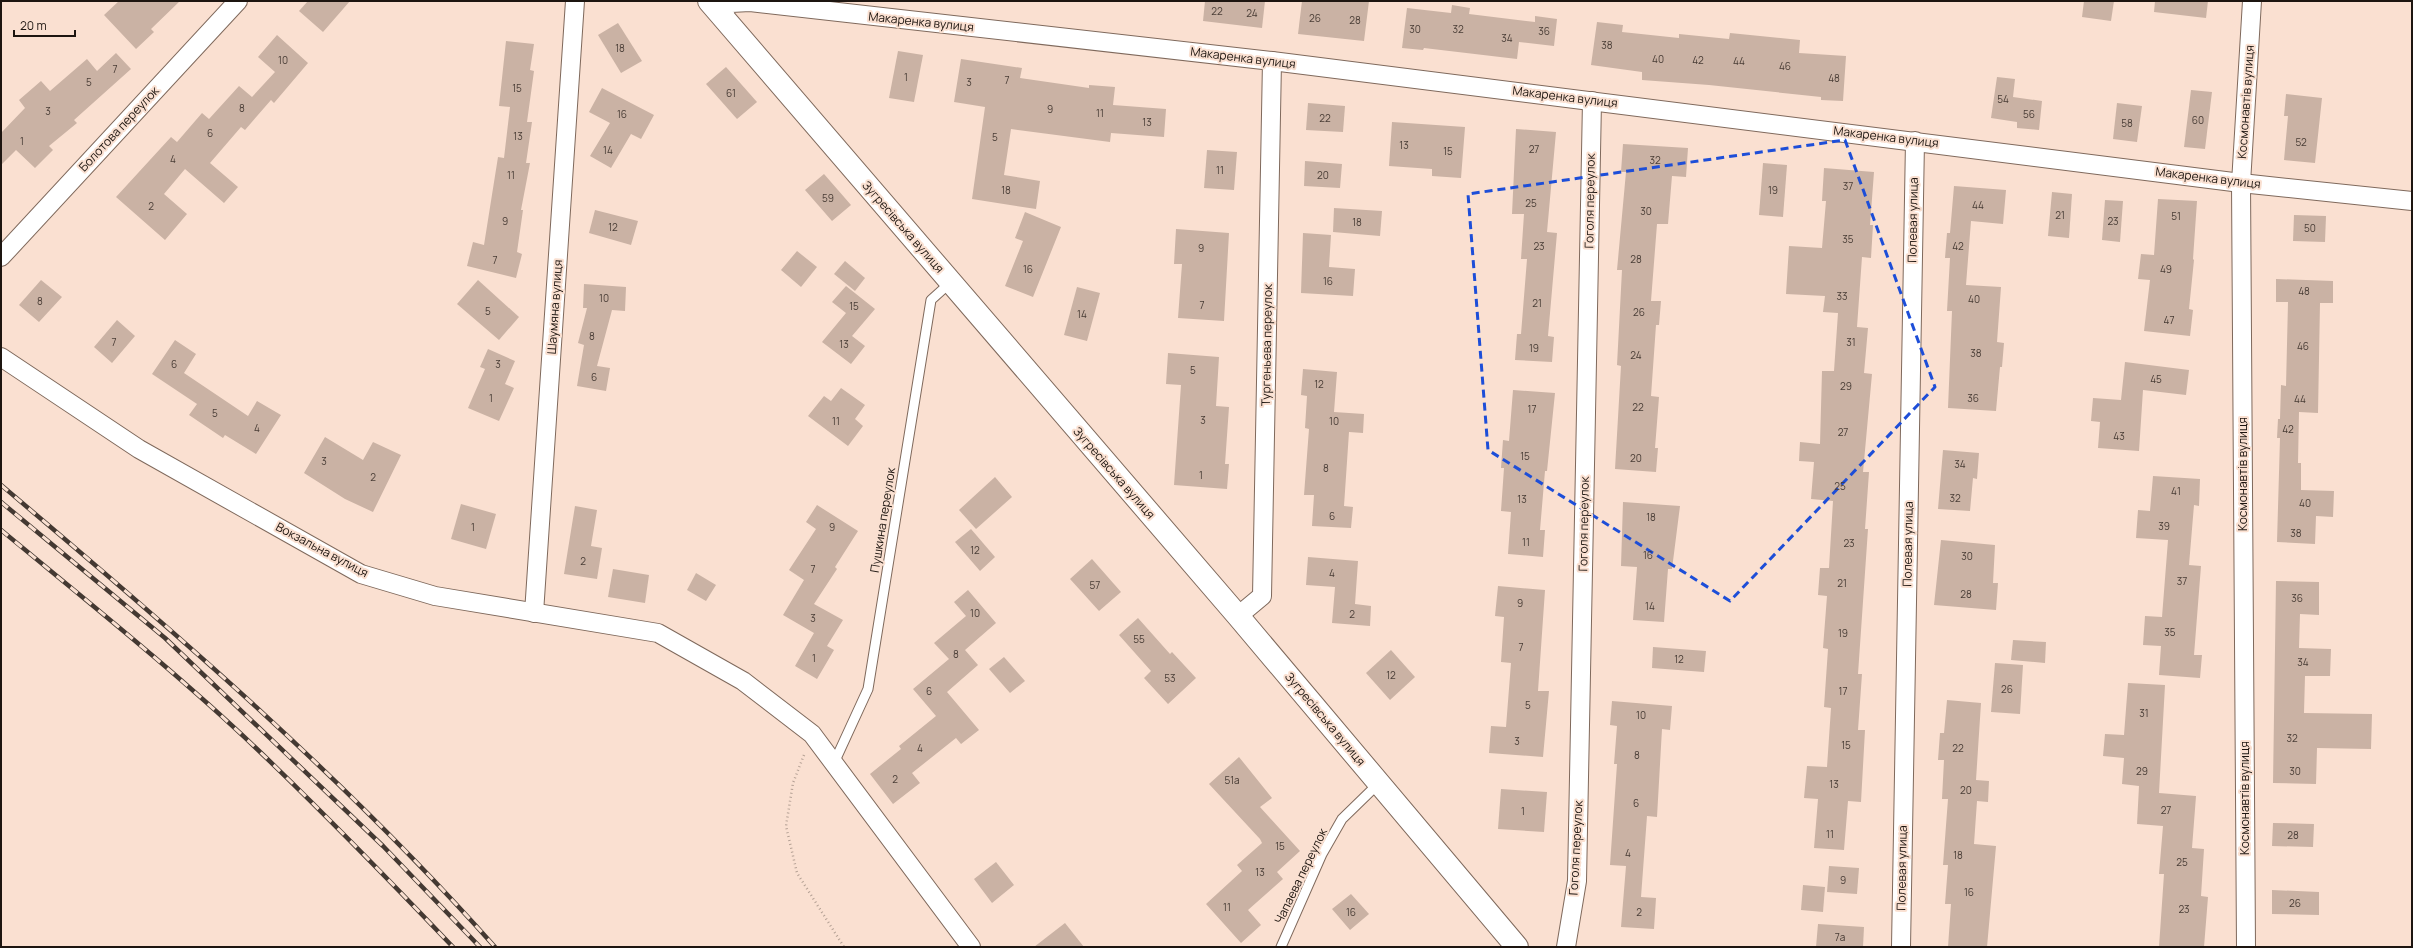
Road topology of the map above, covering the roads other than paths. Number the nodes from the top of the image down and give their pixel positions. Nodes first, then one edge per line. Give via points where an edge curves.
1 (238, 1) edge
2 (575, 1) edge
3 (2252, 1) edge
4 (715, 7) edge
5 (1272, 61) junction
6 (1592, 101) junction
7 (1915, 141) junction
8 (2241, 183) junction
9 (2412, 201) edge
10 (1, 257) edge
11 (951, 282) junction
12 (1, 357) edge
13 (534, 613) junction
14 (1238, 616) junction
15 (834, 763) junction
16 (1379, 783) junction
17 (971, 947) edge
18 (1280, 947) edge
19 (1517, 947) edge
20 (1566, 947) edge
21 (1901, 947) edge
22 (2246, 947) edge

1 - 10 street, Болотова переулок
2 - 13 street, Шаумяна вулиця
3 - 8 street, Космонавтів вулиця
4 - 5 street, Макаренка вулиця via 750,2
4 - 11 street, Зугресівська вулиця
5 - 6 street, Макаренка вулиця
5 - 14 street, Тургеньева переулок via 1262,596
6 - 7 street, Макаренка вулиця
6 - 20 street, Гоголя переулок via 1577,881
7 - 8 street, Макаренка вулиця
7 - 21 street, Полевая улица
8 - 9 street, Макаренка вулиця
8 - 22 street, Космонавтів вулиця
11 - 14 street, Зугресівська вулиця
11 - 15 lane, Пушкина переулок via 938,293 930,305 868,689
12 - 13 street, Вокзальна вулиця via 139,449 361,574 435,596
13 - 15 street, Вокзальна вулиця via 658,633 743,681 812,734
14 - 16 street, Зугресівська вулиця
15 - 17 street, Вокзальна вулиця
16 - 18 lane, Чапаева переулок via 1342,819 1322,854
16 - 19 street, Зугресівська вулиця

